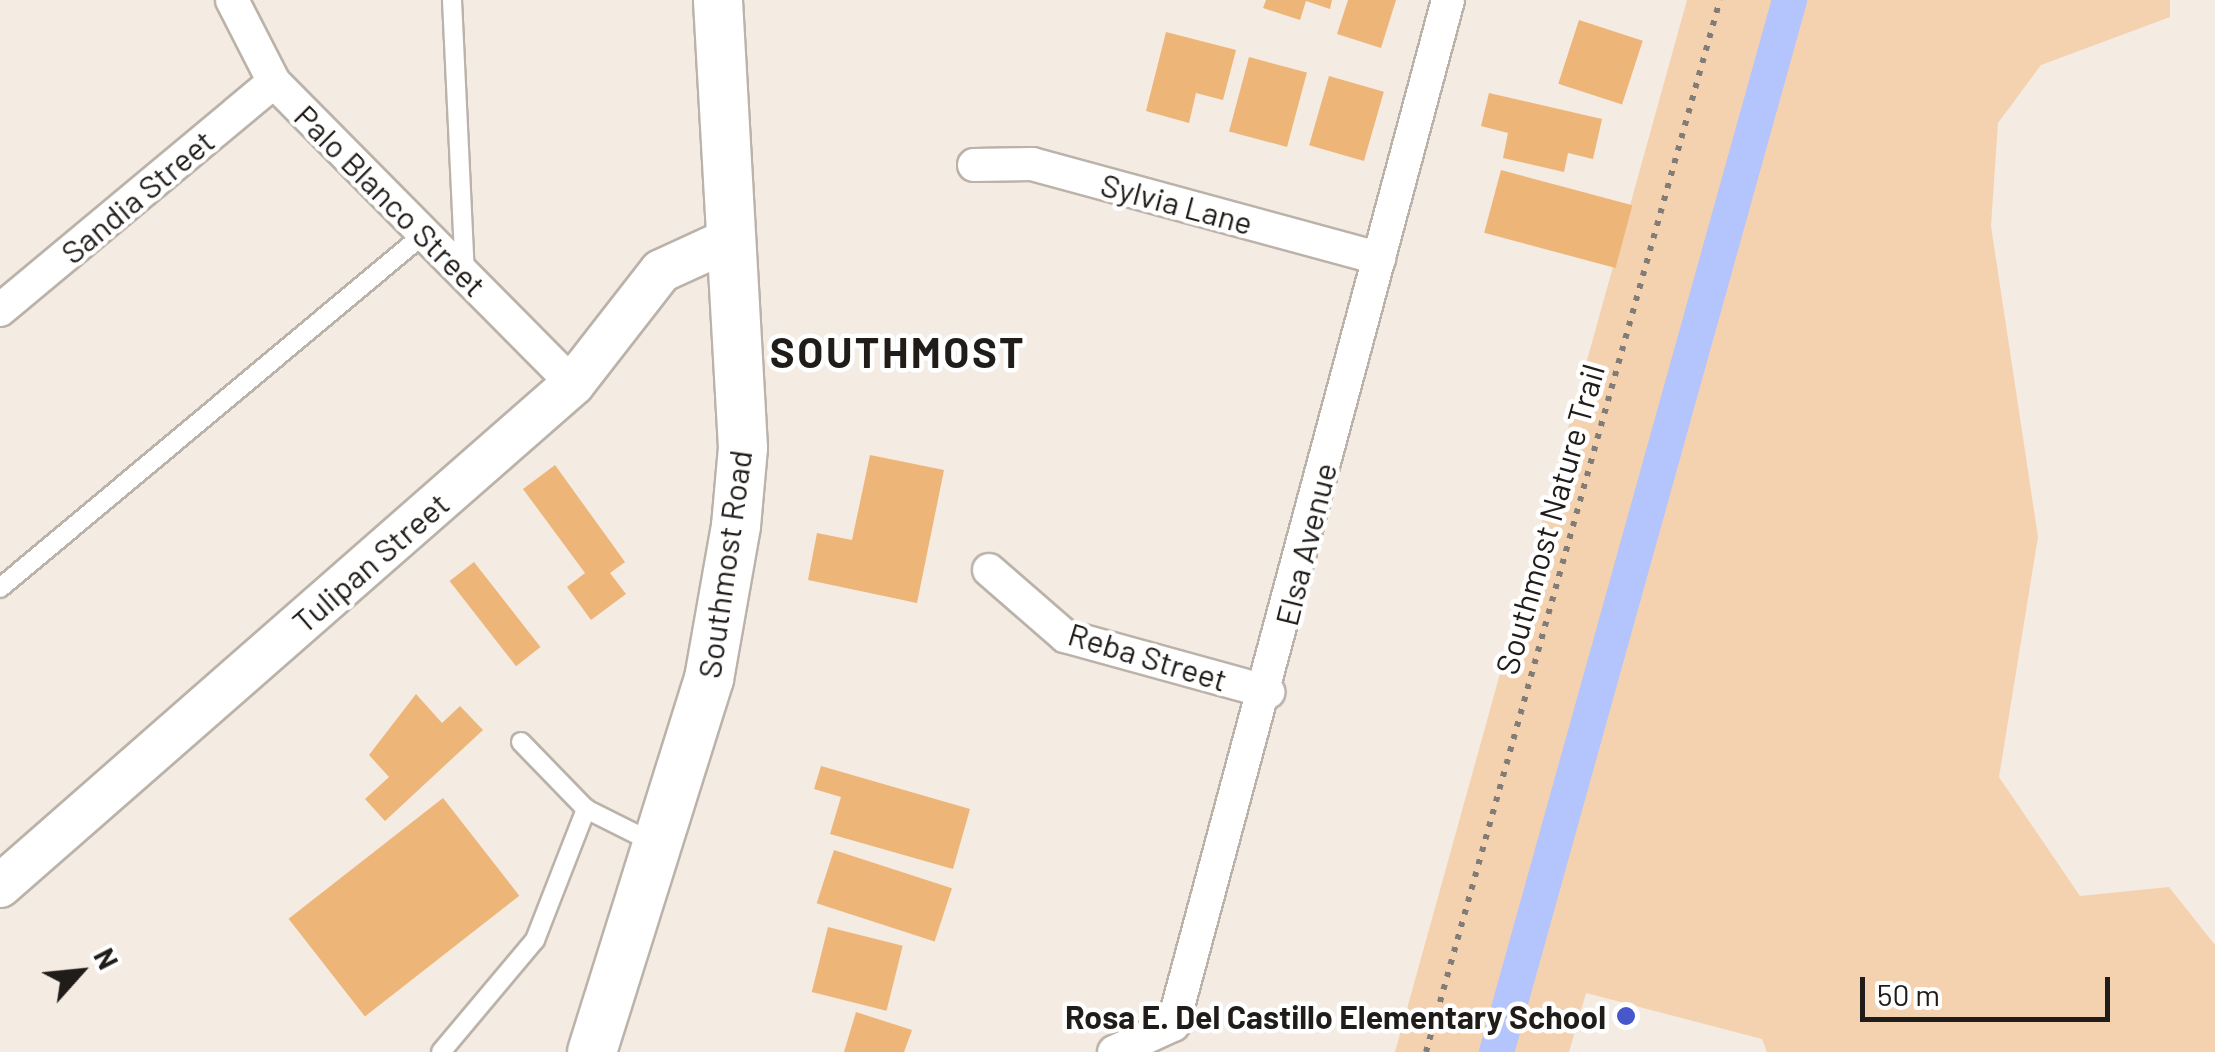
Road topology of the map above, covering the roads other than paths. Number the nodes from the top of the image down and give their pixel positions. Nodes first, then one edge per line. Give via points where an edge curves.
1 (232, 0) edge
2 (452, 0) edge
3 (718, 0) edge
4 (1448, 0) edge
5 (274, 82) junction
6 (974, 165) dead end
7 (424, 234) junction
8 (733, 238) junction
9 (1379, 258) junction
10 (465, 275) junction
11 (0, 310) edge
12 (573, 384) junction
13 (988, 570) dead end
14 (0, 588) edge
15 (1268, 692) junction
16 (521, 742) dead end
17 (586, 809) junction
18 (659, 845) junction
19 (0, 886) edge
20 (440, 1052) edge
21 (592, 1052) edge
22 (1114, 1052) edge

1 - 5 street, Palo Blanco Street
2 - 10 lane
3 - 8 main road, Southmost Road
4 - 9 street, Elsa Avenue
5 - 7 street, Palo Blanco Street
5 - 11 street, Sandia Street
6 - 9 street, Sylvia Lane via 1032,164
7 - 10 street, Palo Blanco Street
7 - 14 lane
8 - 12 street, Tulipan Street via 661,271
8 - 18 main road, Southmost Road via 743,448 736,526 709,679
9 - 15 street, Elsa Avenue
10 - 12 street, Palo Blanco Street
12 - 19 street, Tulipan Street
13 - 15 street, Reba Street via 1065,636
15 - 22 street, Elsa Avenue via 1173,1025
16 - 17 lane
17 - 18 lane
17 - 20 lane via 535,940
18 - 21 main road, Southmost Road

